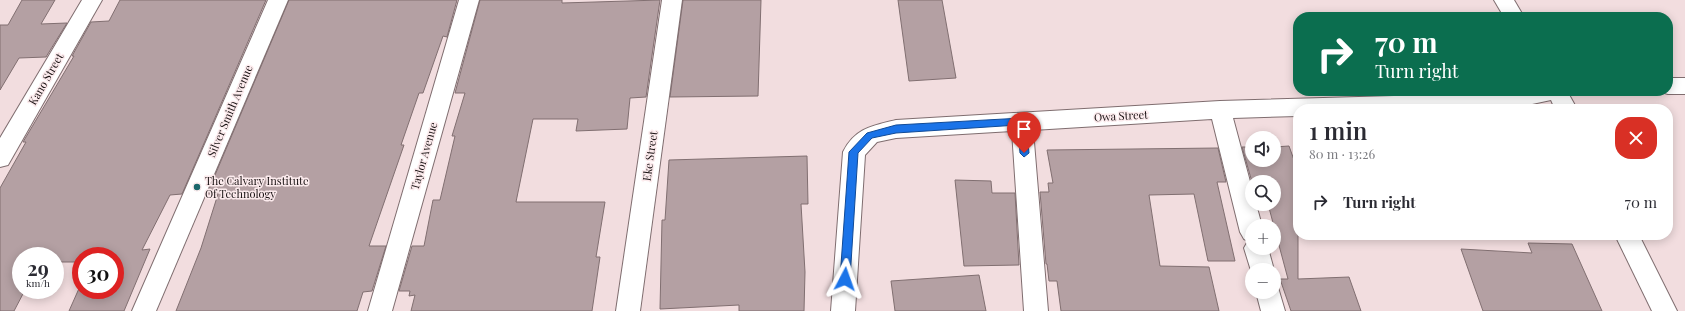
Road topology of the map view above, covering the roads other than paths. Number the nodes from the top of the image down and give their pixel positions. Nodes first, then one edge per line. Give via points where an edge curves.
1 (92, 0) edge
2 (278, 0) edge
3 (469, 0) edge
4 (672, 0) edge
5 (1504, 0) edge
6 (1511, 12) edge
7 (1673, 86) edge
8 (1685, 86) edge
9 (1531, 96) edge
10 (1430, 104) edge
11 (1293, 108) edge
12 (1220, 110) junction
13 (1022, 122) junction
14 (0, 158) edge
15 (1249, 219) edge
16 (1630, 240) edge
17 (1270, 299) edge
18 (144, 311) edge
19 (380, 311) edge
20 (628, 311) edge
21 (843, 311) edge
22 (1036, 311) edge
23 (1273, 311) edge
24 (1665, 311) edge

1 - 14 street, Kano Street
2 - 18 street, Silver Smith Avenue
3 - 19 street, Taylor Avenue
4 - 20 street, Eke Street
5 - 6 street
7 - 8 street
9 - 10 street, Owa Street via 1500,102
11 - 12 street, Owa Street
12 - 13 street, Owa Street
12 - 15 street
13 - 21 street, Owa Street via 896,129 870,135 859,146 854,152
13 - 22 street
16 - 24 street
17 - 23 street

